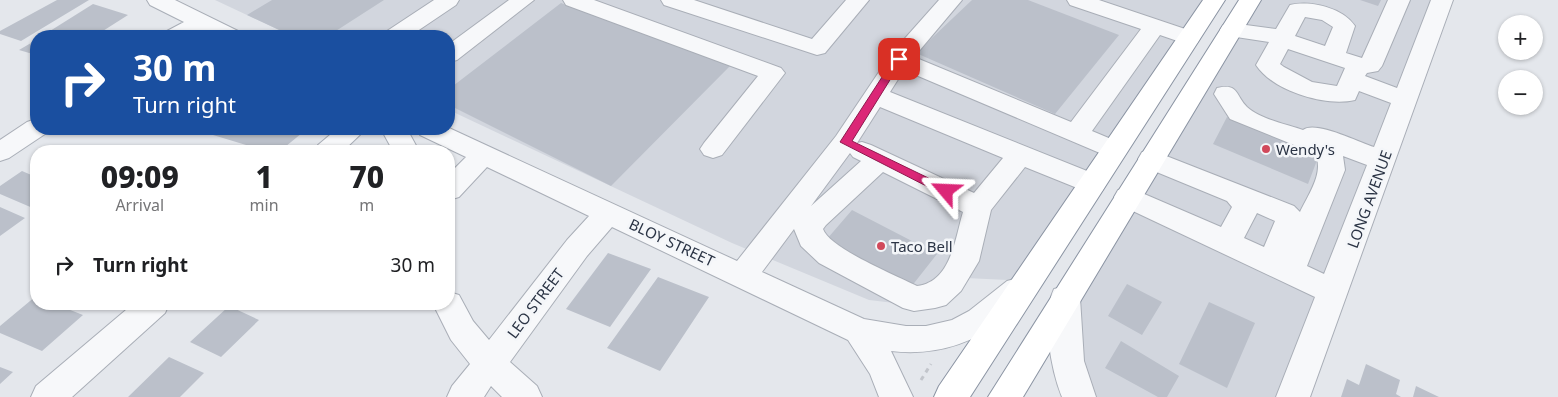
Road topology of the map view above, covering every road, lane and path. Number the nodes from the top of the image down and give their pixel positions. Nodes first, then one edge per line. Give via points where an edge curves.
1 (158, 0) edge
2 (448, 0) edge
3 (523, 0) edge
4 (574, 0) edge
5 (672, 0) edge
6 (858, 0) edge
7 (951, 0) edge
8 (1078, 0) edge
9 (1214, 0) edge
10 (1250, 0) edge
11 (1399, 0) edge
12 (1442, 0) edge
13 (200, 22) junction
14 (1154, 26) junction
15 (185, 30) edge
16 (217, 30) edge
17 (404, 30) edge
18 (1231, 30) junction
19 (1189, 38) junction
20 (1280, 39) junction
21 (455, 51) edge
22 (1333, 56) junction
23 (899, 59) junction
24 (1355, 73) junction
25 (1200, 80) junction
26 (874, 95) junction
27 (1405, 100) junction
28 (30, 132) edge
29 (1076, 134) junction
30 (346, 135) edge
31 (442, 135) edge
32 (1317, 140) junction
33 (846, 142) junction
34 (334, 145) edge
35 (713, 149) dead end
36 (1114, 150) junction
37 (0, 152) edge
38 (485, 154) junction
39 (1020, 155) junction
40 (880, 159) junction
41 (1152, 159) junction
42 (1382, 161) junction
43 (455, 184) edge
44 (1092, 184) junction
45 (1237, 194) junction
46 (1128, 197) junction
47 (978, 207) junction
48 (609, 212) junction
49 (1227, 242) junction
50 (1281, 267) junction
51 (743, 275) junction
52 (1028, 281) junction
53 (1334, 292) junction
54 (1065, 298) junction
55 (147, 310) edge
56 (452, 310) edge
57 (859, 331) junction
58 (934, 360) dead end
59 (490, 364) junction
60 (908, 389) edge
61 (48, 397) edge
62 (464, 397) edge
63 (525, 397) edge
64 (951, 397) edge
65 (1005, 397) edge
66 (1079, 397) edge
67 (1293, 397) edge

1 - 13 street
2 - 17 street
3 - 21 street
4 - 35 street via 773,73
5 - 6 street via 817,48
7 - 23 street
8 - 14 street
9 - 19 highway
10 - 18 highway
11 - 24 street via 1370,66
12 - 27 street, LONG AVENUE
13 - 15 street
13 - 16 street
14 - 19 street
14 - 29 street
18 - 20 street
18 - 25 highway
19 - 36 highway
20 - 22 street
20 - 22 street via 1298,10 1338,20 1344,26
20 - 24 street via 1268,65 1277,76 1323,93 1346,94
22 - 24 street
23 - 26 street
23 - 29 street
24 - 27 street
25 - 32 street via 1226,94 1240,113 1252,120
25 - 41 highway
26 - 33 street
26 - 39 street
27 - 42 street, LONG AVENUE
28 - 37 street
29 - 36 street
30 - 34 street
31 - 38 street, BLOY STREET
32 - 42 street
32 - 50 street via 1332,159 1332,170
33 - 40 street
33 - 51 street
36 - 44 highway
38 - 43 street
38 - 48 street, BLOY STREET
39 - 44 street
39 - 47 street
40 - 47 street
40 - 47 street via 832,200 808,227 811,238 829,255 914,299 935,296 950,283 964,261
41 - 45 street
41 - 46 highway
42 - 53 street, LONG AVENUE
44 - 52 highway
45 - 49 street via 1247,205
45 - 50 street via 1284,213 1290,219
46 - 49 street
46 - 54 highway
48 - 51 street, BLOY STREET
48 - 59 street, LEO STREET via 577,248
49 - 50 street
50 - 53 street
51 - 57 street, BLOY STREET
52 - 57 street, BLOY STREET via 982,319 947,336 910,341
52 - 64 highway
53 - 67 street, LONG AVENUE
54 - 65 highway
54 - 66 street via 1068,369
55 - 61 street
56 - 59 street via 467,336
57 - 60 street, BLOY STREET via 884,367
58 - 60 path
59 - 62 street, LEO STREET
59 - 63 street

